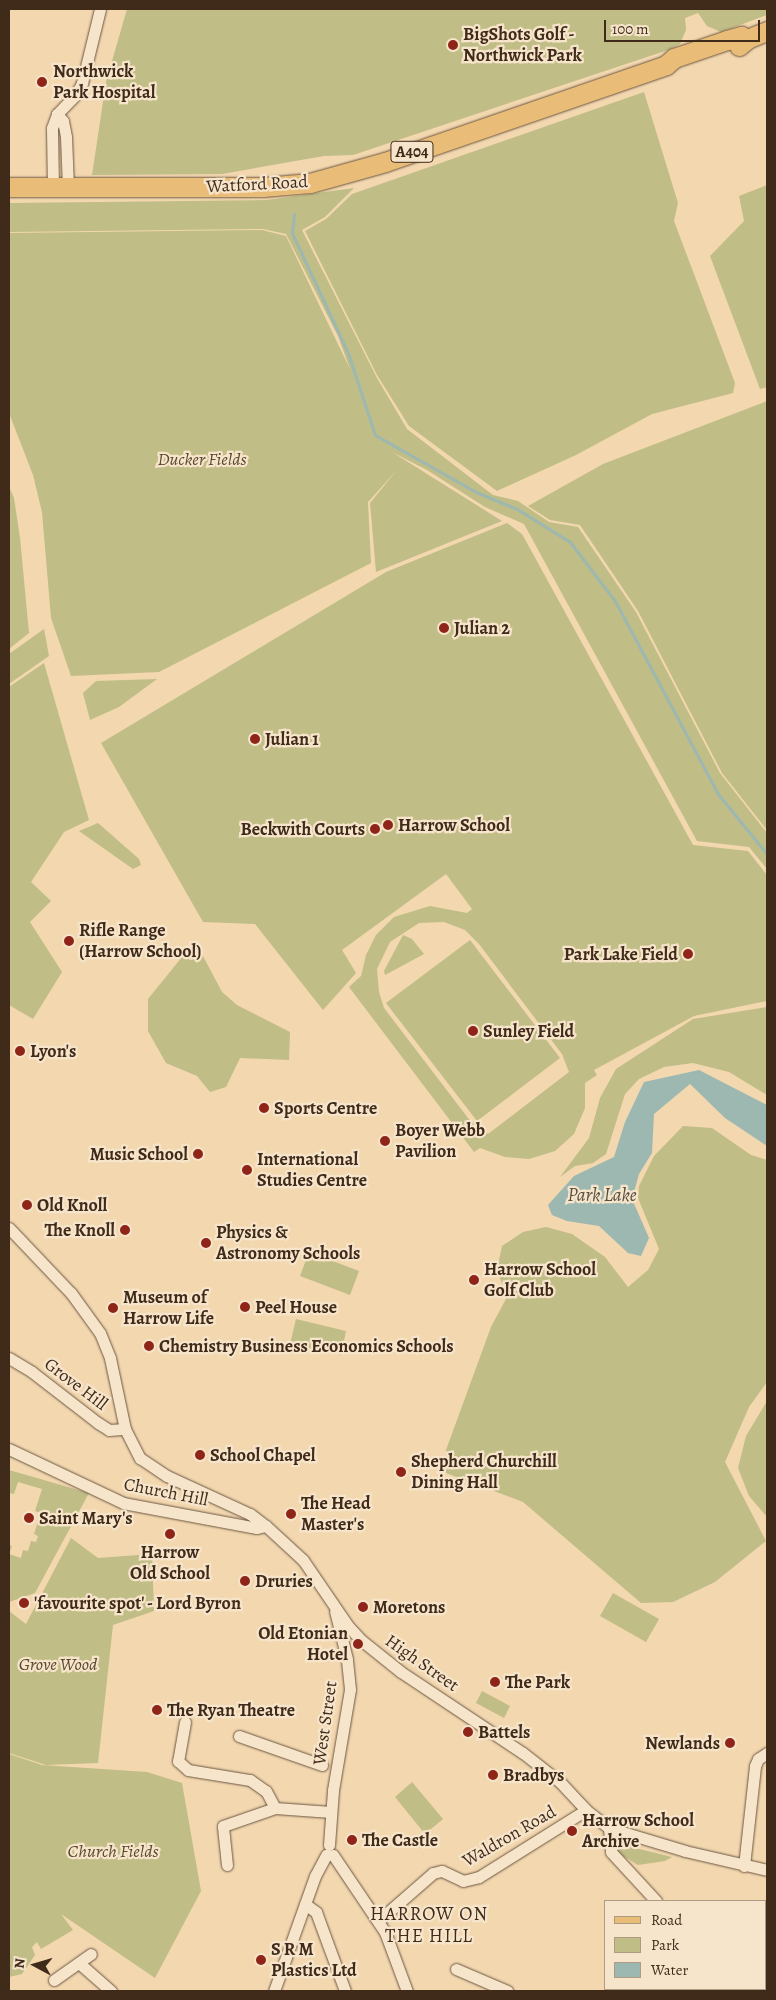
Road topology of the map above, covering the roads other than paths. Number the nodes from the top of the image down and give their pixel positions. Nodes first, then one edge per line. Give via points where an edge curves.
1 (100, 9) edge
2 (767, 31) edge
3 (9, 187) edge
4 (61, 187) junction
5 (9, 1228) edge
6 (9, 1358) edge
7 (125, 1429) junction
8 (9, 1450) edge
9 (266, 1526) junction
10 (335, 1607) junction
11 (185, 1722) dead end
12 (238, 1736) dead end
13 (767, 1753) edge
14 (330, 1767) junction
15 (275, 1808) junction
16 (586, 1810) junction
17 (331, 1812) junction
18 (609, 1828) junction
19 (329, 1851) junction
20 (227, 1865) dead end
21 (744, 1866) junction
22 (767, 1870) edge
23 (655, 1900) edge
24 (305, 1904) junction
25 (378, 1921) junction
26 (91, 1954) dead end
27 (79, 1963) junction
28 (456, 1969) dead end
29 (54, 1980) dead end
30 (110, 1991) edge
31 (274, 1991) edge
32 (345, 1991) edge
33 (407, 1991) edge
34 (506, 1991) edge

1 - 4 street via 82,82 76,94 57,114 52,128
2 - 4 main road, Watford Road / A404 via 727,40 674,58 666,65 385,162 310,183 263,187
3 - 4 main road, Watford Road / A404
5 - 7 street, High Street via 76,1299 100,1333 110,1358
6 - 7 street, Grove Hill via 109,1430
7 - 9 street, High Street via 136,1453 150,1466 250,1514
8 - 9 street, Church Hill via 123,1503 249,1526
9 - 10 street, High Street via 303,1560
10 - 14 street, West Street via 350,1675
10 - 16 street, High Street via 348,1626 392,1666 523,1753 560,1782
11 - 15 street via 179,1751 180,1765 200,1774 250,1780 266,1791
12 - 14 street
13 - 21 street via 758,1759 755,1766
14 - 17 street, West Street
15 - 17 street
15 - 20 street via 223,1826
16 - 18 street, High Street
16 - 25 street, Waldron Road via 479,1877 462,1881 442,1871 433,1873
17 - 19 street, West Street
18 - 21 street, High Street
18 - 23 street via 611,1852
19 - 24 street, West Street
19 - 25 street
21 - 22 street, High Street
24 - 31 street, West Street
24 - 32 street via 316,1912
25 - 33 street via 390,1942
26 - 27 street
27 - 29 street
27 - 30 street
28 - 34 street

